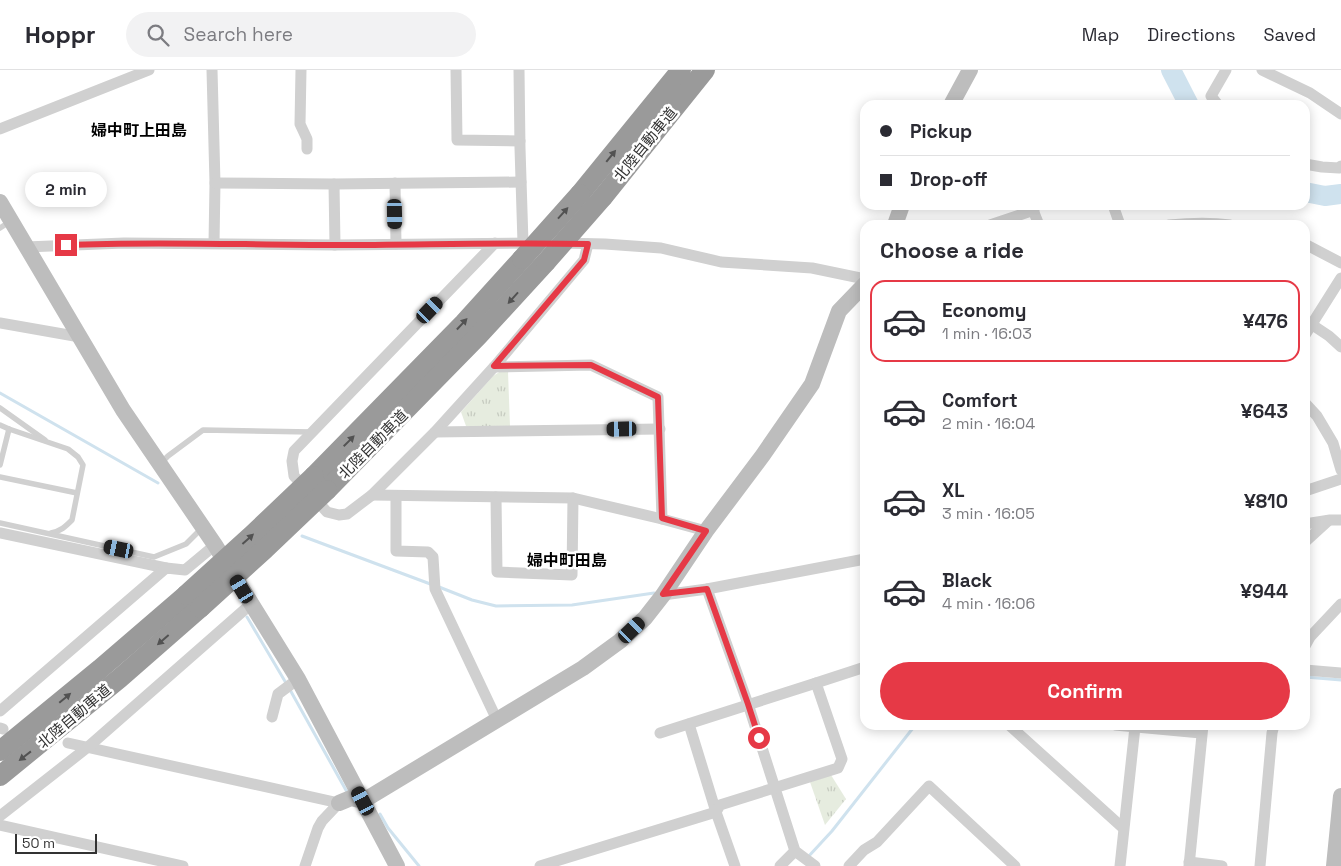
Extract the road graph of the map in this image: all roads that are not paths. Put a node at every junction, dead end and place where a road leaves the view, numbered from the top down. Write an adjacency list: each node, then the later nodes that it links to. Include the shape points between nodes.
1 (149, 70): 14 (street)
2 (212, 70): 21 (street)
3 (301, 70): 16 (street, via 300,124 308,139)
4 (456, 70): 15 (street, via 457,140)
5 (520, 70): 15 (street)
6 (970, 70): 11 (street)
7 (1226, 70): 12 (street, via 1211,96)
8 (1262, 70): 13 (street, via 1310,93)
9 (680, 71): 34 (highway, 北陸自動車道, one-way to 9, bridge, via 580,194)
10 (703, 73): 58 (highway, 北陸自動車道, one-way to 58, bridge, via 546,262 464,350)
11 (954, 100)
12 (1214, 100)
13 (1341, 114)
14 (0, 129)
15 (520, 141): 19 (street)
16 (308, 149)
17 (1310, 165): 18 (street)
18 (1341, 166)
19 (521, 182): 20 (street); 34 (street)
20 (395, 183): 22 (street); 29 (street)
21 (215, 184): 22 (street); 27 (street)
22 (334, 184): 31 (street)
23 (0, 202): 26 (street)
24 (1028, 210): 25 (street)
25 (1003, 220)
26 (6, 225): 33 (street)
27 (214, 243): 31 (street); 33 (street)
28 (496, 243): 29 (street); 34 (street); 50 (street)
29 (396, 244): 31 (street)
30 (588, 244): 34 (street); 36 (street, via 661,248 721,262 812,268); 44 (street, via 584,260)
31 (334, 245)
32 (1310, 246): 35 (street)
33 (26, 247): 42 (street)
34 (523, 251): 58 (highway, 北陸自動車道, one-way to 34)
35 (1341, 262)
36 (860, 278)
37 (1341, 278): 39 (street)
38 (860, 289): 70 (street, via 839,311 812,384)
39 (1310, 321)
40 (0, 323): 42 (street)
41 (1310, 323): 43 (street)
42 (80, 336): 53 (street)
43 (1341, 347)
44 (494, 366): 48 (street, via 591,365 658,397); 51 (street)
45 (0, 408): 52 (lane)
46 (1310, 408): 55 (street, via 1333,443)
47 (0, 425): 49 (lane)
48 (660, 428): 51 (street); 65 (street)
49 (9, 430): 52 (lane); 54 (lane)
50 (314, 432): 53 (lane, via 203,430); 61 (street, via 294,450 294,476 327,512 347,514)
51 (435, 432): 61 (street)
52 (51, 444): 60 (lane, via 68,450 83,465)
53 (159, 464): 69 (street)
54 (0, 465)
55 (1341, 470)
56 (0, 477): 60 (lane)
57 (1341, 479): 59 (street)
58 (321, 483): 99 (highway, 北陸自動車道, one-way to 58, bridge, via 100,669 251,536); 100 (highway, 北陸自動車道, one-way to 100, bridge, via 272,543 120,678)
59 (1310, 489)
60 (77, 493): 72 (lane, via 72,520 59,532)
61 (372, 494): 62 (street)
62 (396, 496): 63 (street); 90 (street, via 396,551 428,552 433,557 435,589)
63 (496, 496): 64 (street); 64 (street, via 497,572 572,575)
64 (573, 498): 65 (street)
65 (662, 518): 70 (street)
66 (1335, 520): 68 (street); 73 (street)
67 (0, 523): 72 (lane)
68 (1310, 523)
69 (202, 528): 72 (lane, via 186,544 154,557); 74 (street)
70 (706, 531): 78 (street)
71 (0, 533): 76 (street)
72 (49, 534)
73 (1310, 538)
74 (215, 545): 76 (street, via 185,570); 79 (street)
75 (860, 560): 77 (street)
76 (166, 568): 88 (street)
77 (707, 589): 78 (street); 87 (street)
78 (663, 594): 90 (street, via 645,618 620,641 583,668)
79 (251, 604): 85 (street); 98 (street)
80 (1341, 604): 81 (street)
81 (1310, 638)
82 (860, 669): 86 (street)
83 (1310, 670): 84 (street)
84 (1341, 673)
85 (298, 679): 89 (street, via 278,694); 103 (street)
86 (816, 682): 87 (street); 101 (street, via 842,759 838,768)
87 (748, 704): 91 (street); 101 (street)
88 (0, 711)
89 (272, 717)
90 (497, 720): 103 (street)
91 (689, 724): 96 (street); 105 (street)
92 (1015, 730): 108 (street)
93 (1135, 730): 108 (street)
94 (1202, 730): 110 (street)
95 (1273, 730): 122 (street)
96 (660, 733)
97 (68, 743): 98 (street)
98 (88, 747): 104 (street); 106 (street)
99 (0, 751)
100 (0, 776)
101 (775, 788): 105 (street, via 720,806); 109 (street)
102 (1341, 796): 123 (street)
103 (363, 801): 104 (street, via 351,798); 113 (street)
104 (339, 803): 112 (street, via 318,828)
105 (716, 812): 114 (street); 115 (street)
106 (0, 816)
107 (0, 825): 111 (street)
108 (1123, 828): 120 (street)
109 (795, 851): 116 (street); 117 (street)
110 (1189, 864): 121 (street)
111 (183, 866)
112 (305, 866)
113 (397, 866)
114 (540, 866)
115 (735, 866)
116 (780, 866)
117 (815, 866)
118 (849, 866): 119 (street, via 877,842 929,786)
119 (1015, 866)
120 (1120, 866)
121 (1222, 866)
122 (1260, 866)
123 (1334, 866)

